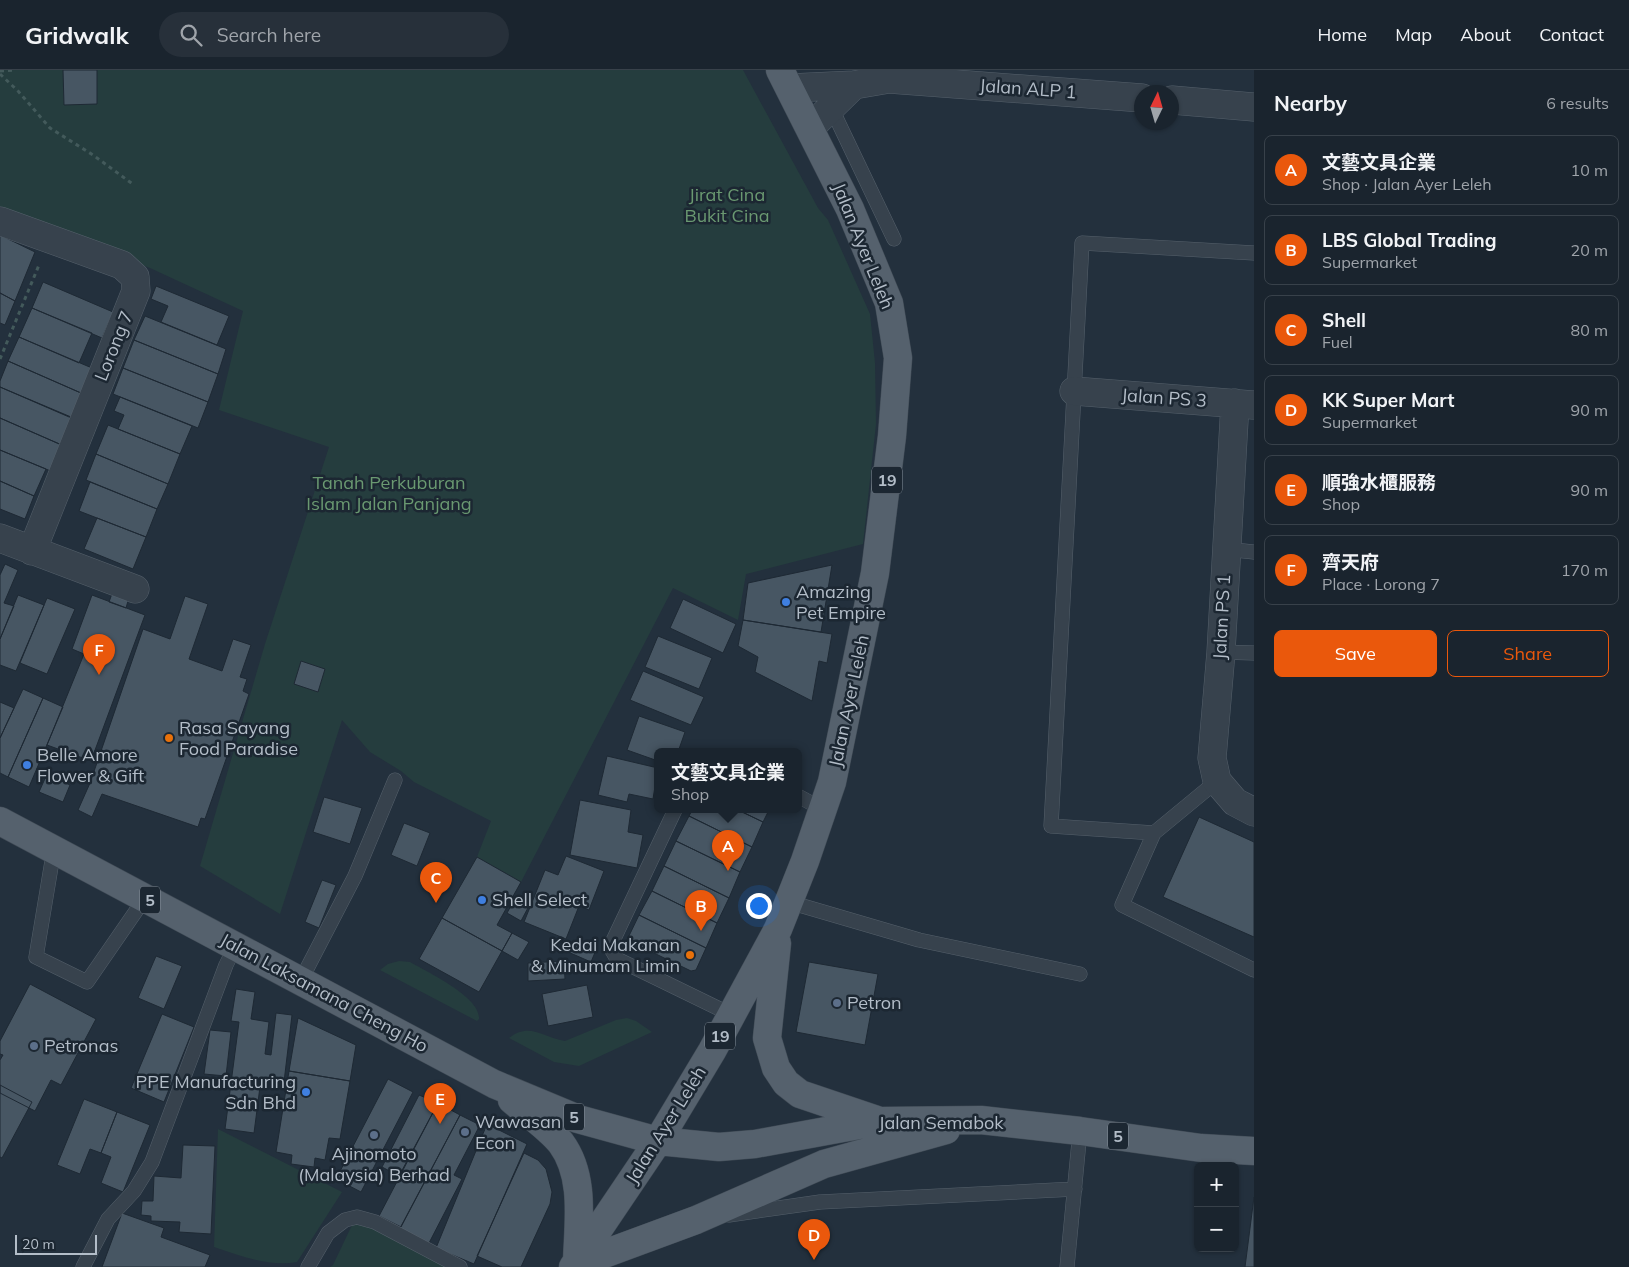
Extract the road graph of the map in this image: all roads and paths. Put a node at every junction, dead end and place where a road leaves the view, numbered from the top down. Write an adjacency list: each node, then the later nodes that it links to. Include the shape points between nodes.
1 (16, 70): 2 (path)
2 (0, 72): 9 (path, via 50,128)
3 (785, 79): 4 (street, Jalan ALP 1); 8 (main road, Jalan Ayer Leleh / 19)
4 (827, 97): 5 (street, Jalan ALP 1, via 854,85 888,79); 8 (street); 12 (lane)
5 (1134, 97)
6 (1179, 101): 7 (street)
7 (1254, 107)
8 (810, 128): 27 (main road, Jalan Ayer Leleh / 19, via 850,209 889,303 898,358 875,573 832,782)
9 (134, 185)
10 (0, 221): 11 (street, Lorong 7)
11 (50, 239): 14 (path); 19 (street, Lorong 7, via 122,265 135,277 136,291)
12 (894, 239)
13 (1254, 253): 15 (lane, via 1082,243)
14 (0, 359)
15 (1074, 392): 16 (street, Jalan PS 3); 31 (lane, via 1051,826)
16 (1245, 404): 18 (street, Jalan PS 1)
17 (0, 538): 19 (street)
18 (1225, 550): 20 (lane); 22 (street, Jalan PS 1)
19 (32, 551): 21 (street)
20 (1254, 552)
21 (135, 589)
22 (1221, 652): 23 (lane); 25 (street, Jalan PS 1, via 1212,758)
23 (1254, 653)
24 (395, 780): 39 (lane, via 355,876)
25 (1217, 780): 28 (street, Jalan PS 1, via 1235,802); 31 (lane)
26 (802, 798): 27 (lane)
27 (822, 809): 34 (main road, Jalan Ayer Leleh / 19)
28 (1254, 812)
29 (674, 813): 40 (lane, via 610,947 618,959)
30 (0, 821): 32 (main road, Jalan Laksamana Cheng Ho / 5)
31 (1154, 833): 37 (lane, via 1122,905)
32 (54, 849): 33 (main road, Jalan Laksamana Cheng Ho / 5); 33 (lane, via 36,957 87,982)
33 (145, 898): 36 (main road, Jalan Laksamana Cheng Ho / 5)
34 (789, 902): 35 (main road, Jalan Ayer Leleh / 19); 38 (lane, via 919,940)
35 (778, 929): 40 (main road, Jalan Ayer Leleh / 19); 43 (main road, via 767,1038 776,1068 786,1083 800,1094)
36 (236, 945): 39 (main road, Jalan Laksamana Cheng Ho / 5); 50 (lane, via 152,1162 134,1191 108,1220)
37 (1254, 970)
38 (1080, 974)
39 (301, 980): 41 (main road, Jalan Laksamana Cheng Ho / 5)
40 (732, 1015): 45 (main road, Jalan Ayer Leleh / 19)
41 (494, 1084): 45 (main road, Jalan Laksamana Cheng Ho / 5, via 578,1119); 49 (main road, via 560,1142 574,1165 579,1202)
42 (981, 1120): 43 (main road, Jalan Semabok / 5); 44 (main road, Jalan Semabok / 5); 48 (main road, via 824,1164)
43 (881, 1121): 45 (main road, Jalan Semabok / 5, via 755,1144 719,1146)
44 (1080, 1130): 46 (main road, Jalan Semabok / 5, via 1200,1148); 47 (lane)
45 (658, 1141): 49 (main road, Jalan Ayer Leleh)
46 (1254, 1151)
47 (1075, 1189): 48 (lane, via 820,1202); 53 (lane)
48 (696, 1220): 49 (main road)
49 (575, 1266)
50 (82, 1267)
51 (308, 1267): 52 (lane, via 328,1233 345,1220 357,1217 375,1222)
52 (460, 1267)
53 (1067, 1267)

